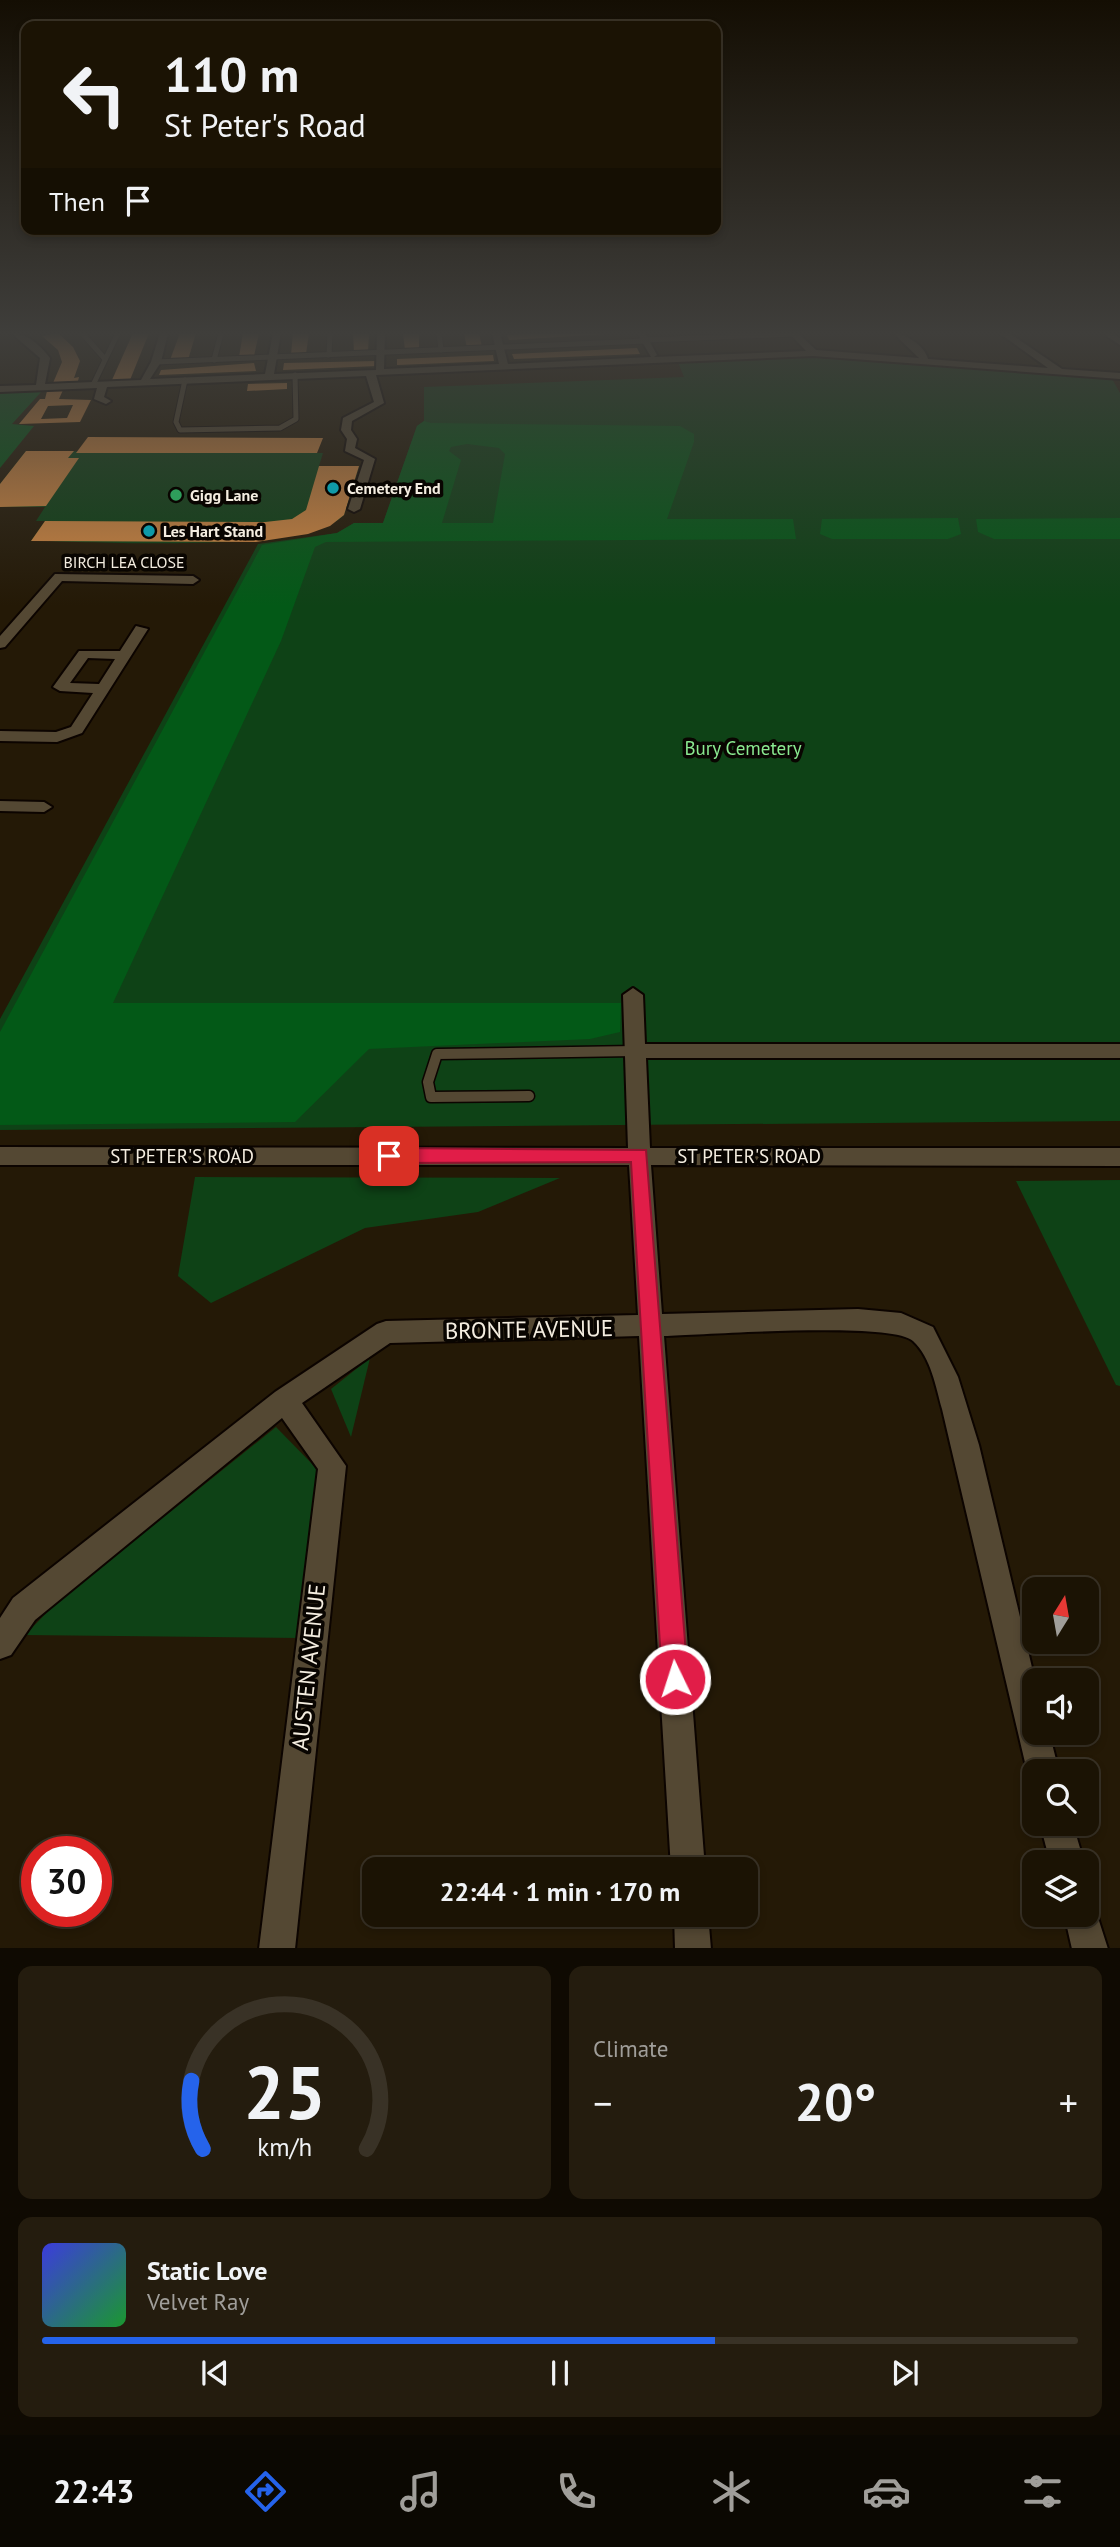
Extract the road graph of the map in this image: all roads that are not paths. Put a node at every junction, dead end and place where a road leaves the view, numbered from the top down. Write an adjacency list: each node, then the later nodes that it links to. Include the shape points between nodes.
1 (177, 424): 2 (lane, via 180,430 280,428)
2 (287, 424)
3 (347, 424): 4 (street, via 352,439 349,449 370,459)
4 (354, 509)
5 (193, 580): 7 (street, BIRCH LEA CLOSE, via 59,576)
6 (141, 629): 8 (street)
7 (0, 644)
8 (124, 655): 9 (street); 9 (street, via 84,654 60,687)
9 (102, 689): 10 (street, via 77,730 57,737)
10 (0, 736)
11 (0, 806): 12 (street)
12 (44, 807)
13 (633, 995): 14 (street)
14 (635, 1051): 15 (street); 16 (lane, via 438,1054 428,1082 432,1097); 17 (street)
15 (1120, 1051)
16 (529, 1097)
17 (639, 1155): 18 (street, ST PETER'S ROAD); 19 (street, ST PETER'S ROAD); 20 (street)
18 (0, 1156)
19 (1120, 1157)
20 (651, 1327): 21 (street, BRONTE AVENUE, via 386,1332); 23 (street, BRONTE AVENUE, via 858,1320 891,1322 922,1333 939,1360 959,1423); 24 (street)
21 (284, 1400): 22 (street, BRONTE AVENUE, via 24,1609); 27 (street, AUSTEN AVENUE, via 332,1466)
22 (0, 1644)
23 (1040, 1759)
24 (687, 1857)
25 (692, 1927): 28 (street)
26 (1084, 1927): 29 (street)
27 (277, 1948)
28 (693, 1948)
29 (1090, 1948)

